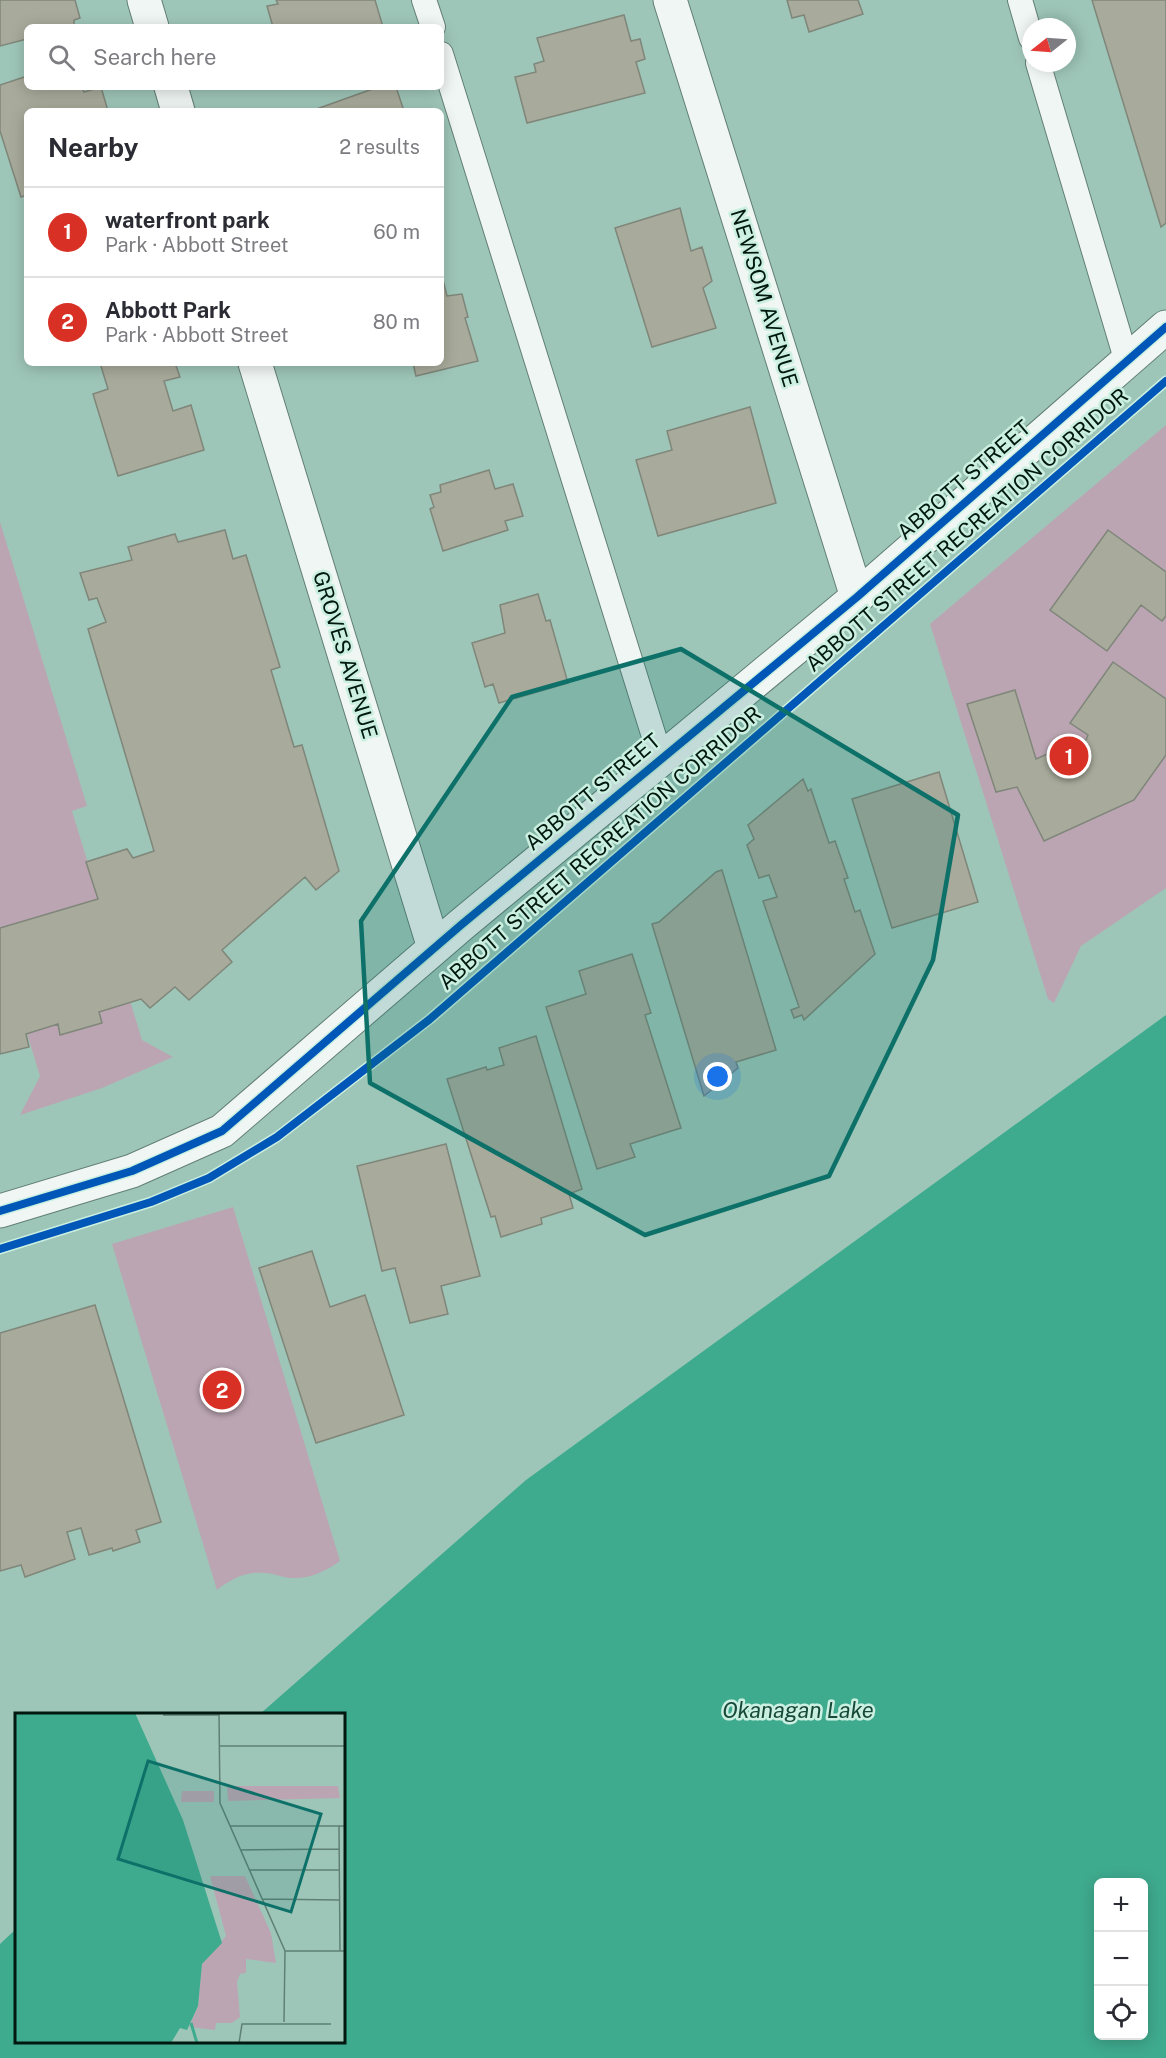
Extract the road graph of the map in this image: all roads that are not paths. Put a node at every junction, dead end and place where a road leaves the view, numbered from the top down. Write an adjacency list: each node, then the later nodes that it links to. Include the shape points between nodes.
1 (144, 0): 6 (street)
2 (424, 0): 7 (lane)
3 (670, 0): 15 (street, NEWSOM AVENUE)
4 (1020, 0): 5 (lane)
5 (1025, 18)
6 (151, 24)
7 (431, 24)
8 (444, 64): 16 (lane)
9 (1041, 72): 13 (lane)
10 (172, 90): 11 (street)
11 (177, 108)
12 (1166, 327): 13 (street, ABBOTT STREET)
13 (1127, 362): 15 (street, ABBOTT STREET)
14 (256, 366): 17 (street, GROVES AVENUE)
15 (857, 597): 16 (street, ABBOTT STREET)
16 (661, 759): 17 (street, ABBOTT STREET)
17 (434, 948): 18 (street, ABBOTT STREET, via 222,1131 132,1171)
18 (0, 1211)

